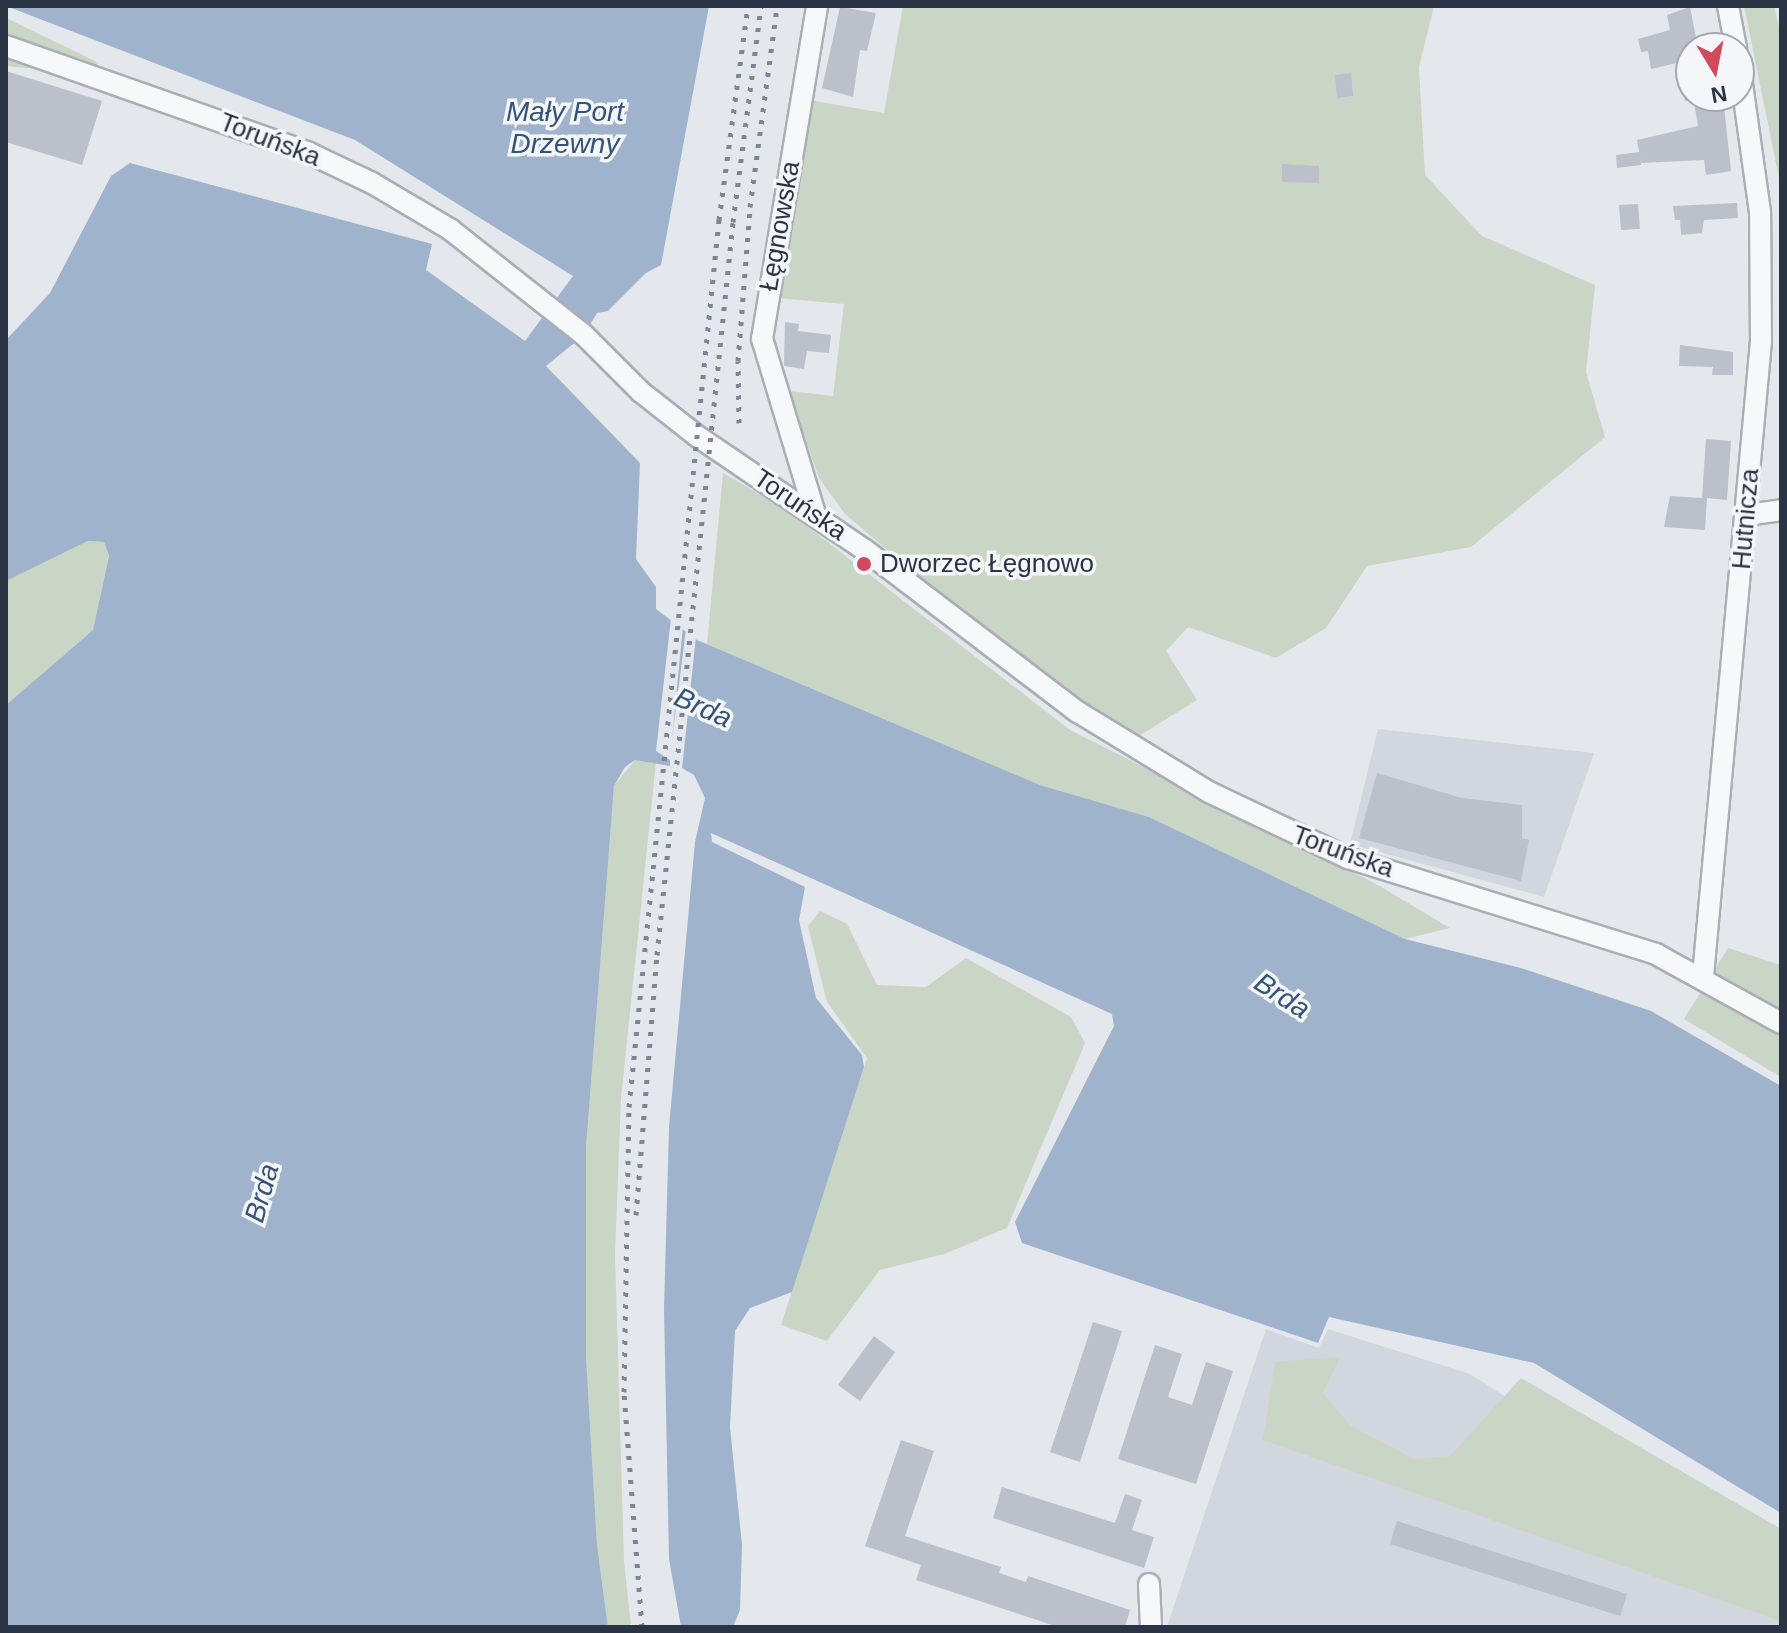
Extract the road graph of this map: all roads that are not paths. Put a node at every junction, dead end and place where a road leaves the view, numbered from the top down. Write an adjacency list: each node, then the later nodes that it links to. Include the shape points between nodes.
1 (817, 6): 6 (street, Łęgnowska, via 762,339)
2 (1728, 6): 3 (street)
3 (1733, 32)
4 (6, 46): 7 (street, Toruńska, via 249,130 372,183 451,230 584,335 641,392)
5 (1747, 112): 10 (street, Hutnicza, via 1763,278)
6 (794, 443): 7 (street, via 786,467); 9 (street, Łęgnowska)
7 (761, 478): 9 (street, Toruńska)
8 (1781, 510): 10 (street)
9 (815, 514): 11 (street, Toruńska, via 1078,712 1245,811 1348,858 1611,937)
10 (1747, 515): 11 (street, Hutnicza)
11 (1703, 976): 12 (street, Toruńska)
12 (1781, 1023)
13 (1149, 1584): 14 (street)
14 (1151, 1627)

